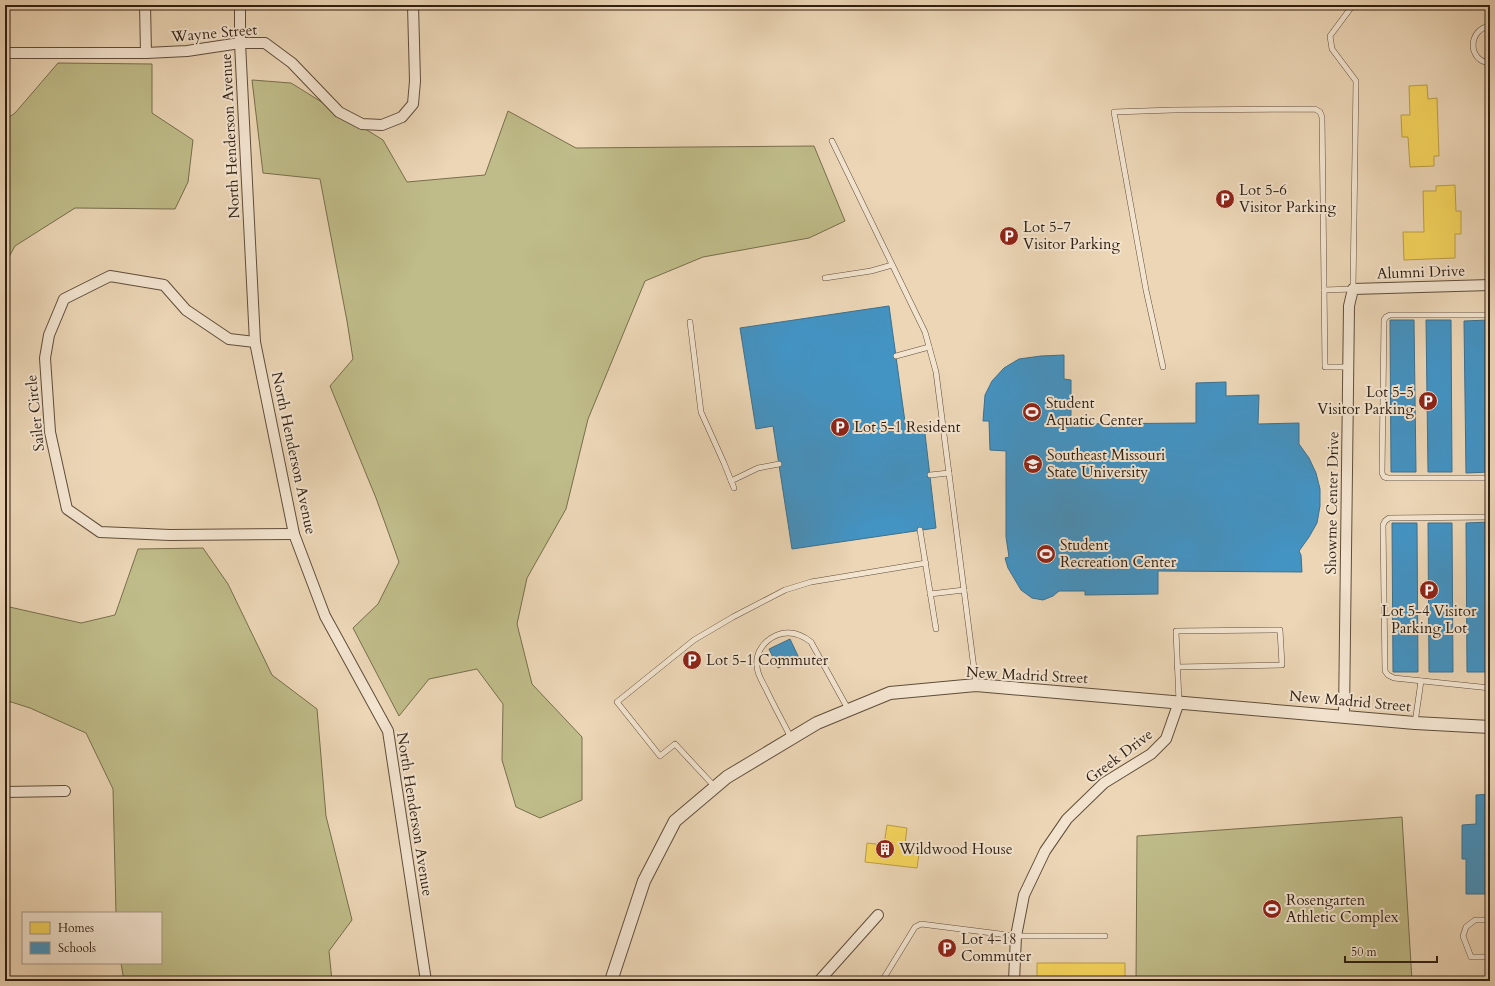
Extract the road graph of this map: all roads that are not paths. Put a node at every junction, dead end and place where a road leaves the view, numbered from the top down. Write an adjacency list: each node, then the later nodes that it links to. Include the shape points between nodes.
1 (145, 5): 8 (street)
2 (240, 5): 6 (street, North Henderson Avenue)
3 (413, 5): 6 (street, Wayne Street, via 413,104 402,117 382,125 362,124 339,112 292,63 265,43)
4 (1353, 5): 14 (lane, via 1330,36 1332,49 1356,81)
5 (1490, 26): 9 (lane, via 1480,30 1472,45 1476,56)
6 (240, 43): 8 (street, Wayne Street); 18 (street, North Henderson Avenue)
7 (5, 53): 8 (street, Wayne Street)
8 (146, 54)
9 (1490, 63)
10 (832, 141): 11 (lane)
11 (892, 265): 12 (lane, via 871,272); 19 (lane, via 925,332)
12 (825, 278)
13 (1490, 285): 14 (street, Alumni Drive)
14 (1353, 289): 15 (lane); 22 (street, Showme Center Drive, via 1349,306)
15 (1324, 290): 21 (lane, via 1320,112 1315,109 1300,109 1114,112 1146,290); 22 (lane, via 1325,367)
16 (1490, 315): 26 (lane, via 1386,317 1382,473 1388,478)
17 (690, 322): 27 (lane, via 701,412)
18 (255, 342): 31 (street, North Henderson Avenue); 31 (street, Sailer Circle, via 229,339 186,310 164,285 110,276 64,299 49,334 45,358 50,432 67,509 100,532)
19 (929, 347): 20 (lane); 24 (lane, via 936,372)
20 (896, 356)
21 (1164, 367)
22 (1348, 367): 42 (street, Showme Center Drive)
23 (779, 464): 27 (lane, via 758,468)
24 (949, 473): 25 (lane); 33 (lane)
25 (930, 475)
26 (1490, 478)
27 (731, 481): 28 (lane)
28 (734, 488)
29 (1490, 517): 37 (lane, via 1389,518 1383,525 1385,671 1394,678)
30 (920, 530): 32 (lane)
31 (294, 534): 54 (street, North Henderson Avenue, via 325,616 388,731)
32 (926, 563): 34 (lane); 46 (lane, via 811,582 784,590 694,640 617,702 660,756 675,744)
33 (964, 590): 34 (lane); 38 (lane)
34 (930, 594): 35 (lane)
35 (936, 629)
36 (1177, 667): 36 (lane, via 1176,631 1280,630 1282,665); 40 (lane)
37 (1420, 681): 39 (lane); 43 (lane)
38 (976, 685): 40 (street, New Madrid Street); 41 (street, New Madrid Street, via 890,693)
39 (1490, 688)
40 (1179, 702): 42 (street, New Madrid Street); 51 (street, Greek Drive, via 1166,739 1150,754 1104,783 1067,819 1045,851 1024,895)
41 (849, 710): 45 (street, New Madrid Street, via 817,723); 45 (lane, via 811,642 802,635 792,633 779,634 767,640 758,655 756,667)
42 (1344, 716): 43 (street, New Madrid Street)
43 (1415, 723): 44 (street, New Madrid Street)
44 (1490, 728)
45 (792, 739): 46 (street, New Madrid Street, via 727,777)
46 (715, 787): 55 (street, New Madrid Street, via 675,821 644,881)
47 (65, 791): 48 (street)
48 (5, 792)
49 (878, 915): 56 (street)
50 (1490, 920): 53 (lane, via 1475,920 1466,927 1463,936 1471,957)
51 (1016, 936): 52 (lane); 57 (lane, via 921,924 915,926); 58 (street, Greek Drive)
52 (1105, 936)
53 (1490, 957)
54 (426, 981)
55 (611, 981)
56 (819, 981)
57 (882, 981)
58 (1014, 981)

